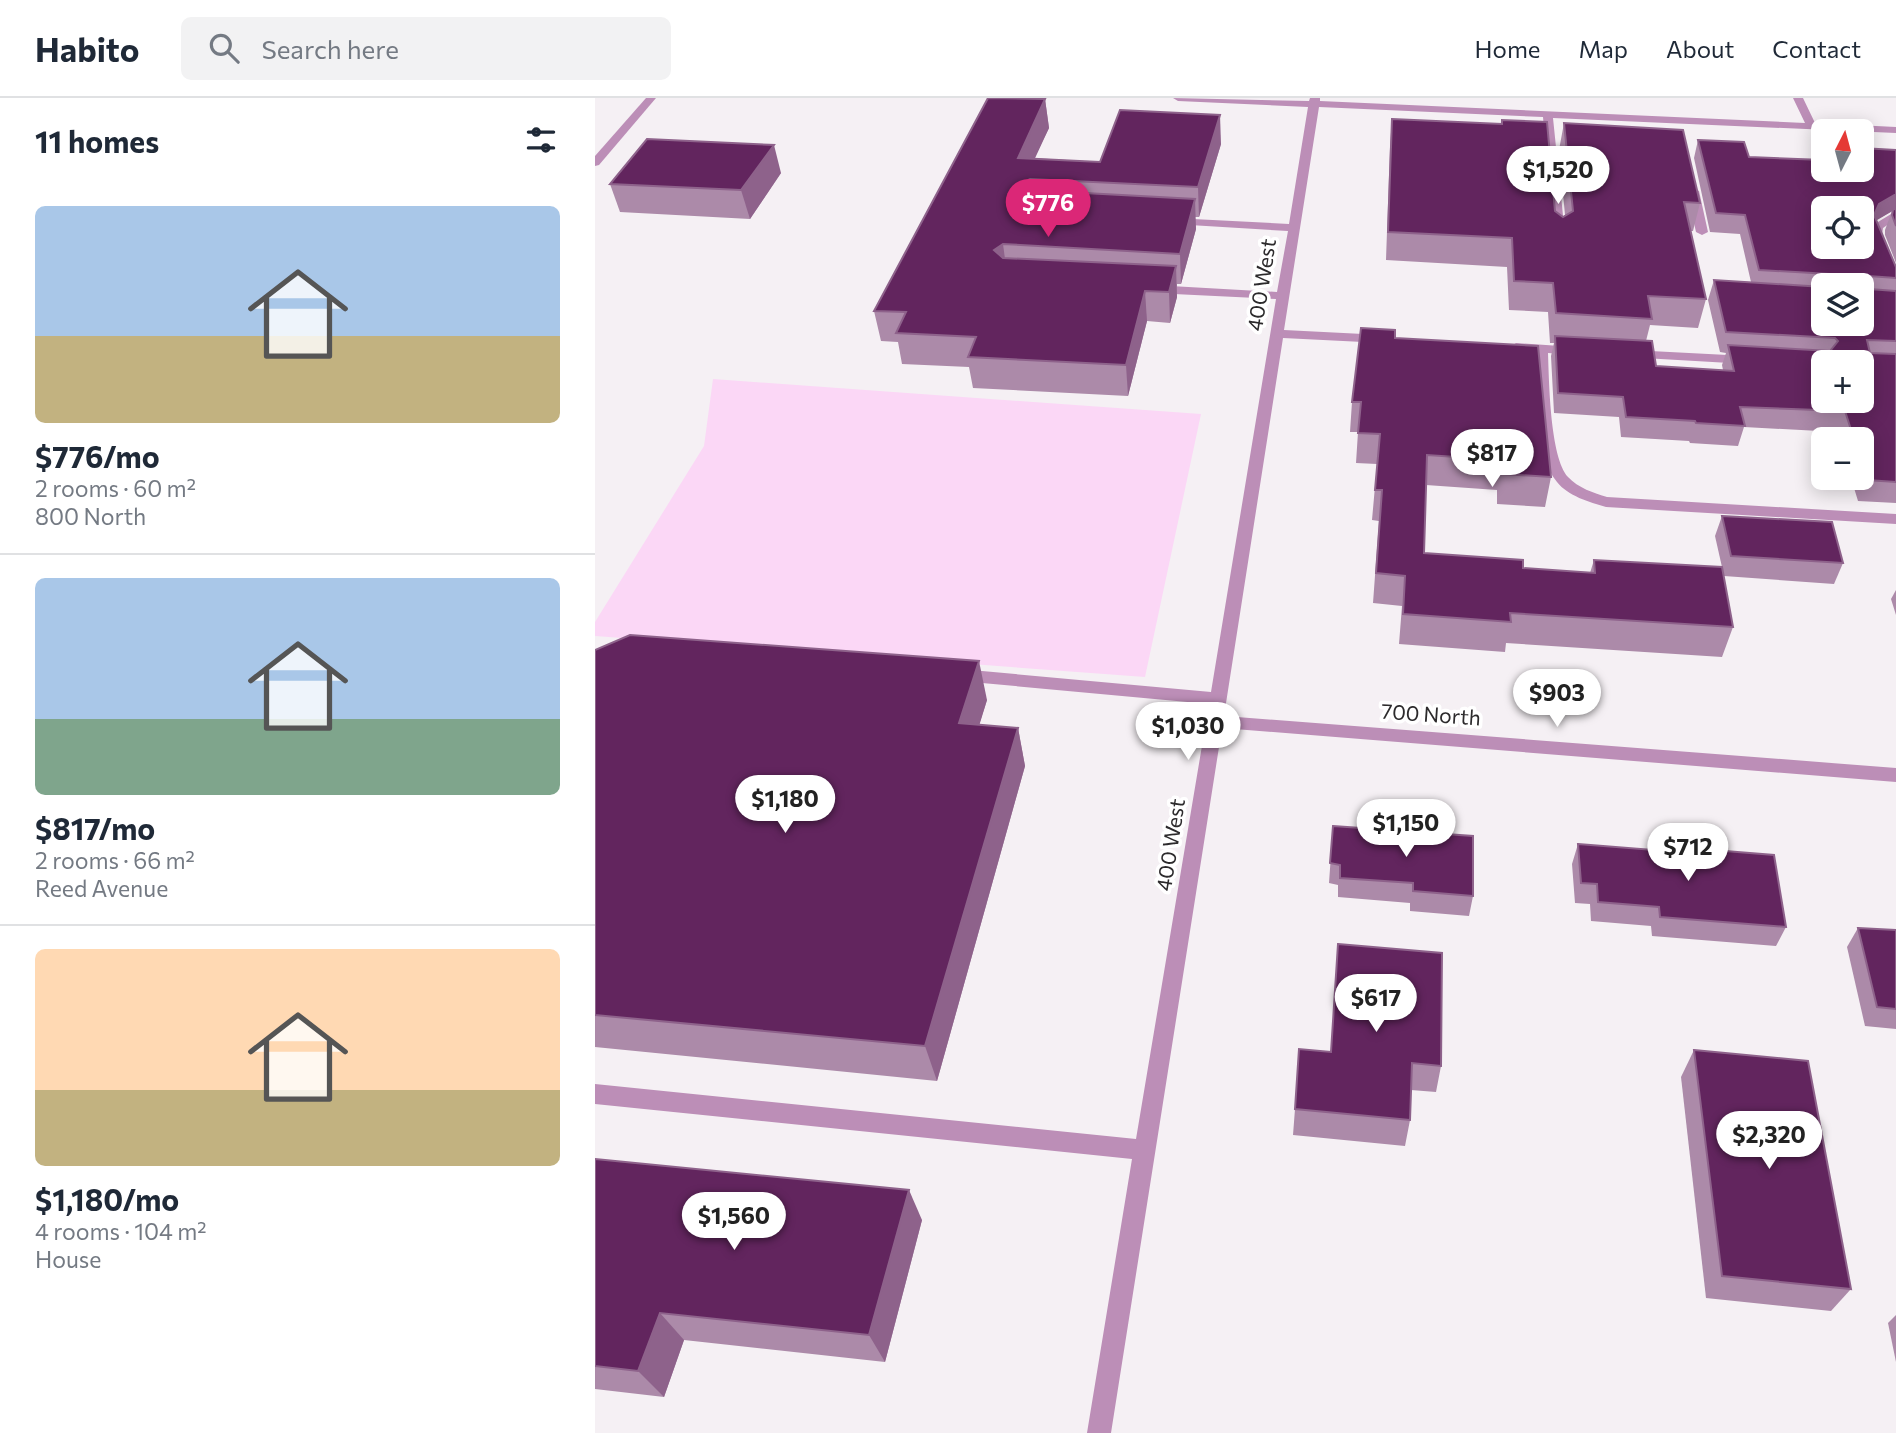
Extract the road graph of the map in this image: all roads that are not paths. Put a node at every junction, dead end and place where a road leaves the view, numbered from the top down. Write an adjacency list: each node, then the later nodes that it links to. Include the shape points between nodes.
1 (650, 98): 10 (street)
2 (1178, 98): 4 (street)
3 (1798, 98): 6 (street)
4 (1315, 101): 5 (street); 14 (street, 400 West)
5 (1551, 112): 7 (street, via 1576,111 1678,125); 16 (street)
6 (1811, 125)
7 (1811, 127)
8 (1874, 129): 9 (street)
9 (1896, 130)
10 (595, 163)
11 (1689, 173): 15 (street)
12 (1896, 214): 17 (street, via 1877,227 1876,235)
13 (1154, 220): 14 (street)
14 (1295, 228): 19 (street, 400 West)
15 (1702, 232)
16 (1559, 239)
17 (1896, 285)
18 (1139, 288): 19 (street)
19 (1284, 296): 20 (street, 400 West)
20 (1278, 334): 21 (street); 29 (street, 400 West)
21 (1391, 340)
22 (1500, 346): 23 (street)
23 (1541, 349): 24 (street); 27 (street, via 1551,460 1561,479 1585,495 1606,502)
24 (1595, 352)
25 (1622, 353): 26 (street)
26 (1756, 360)
27 (1896, 519)
28 (945, 674): 29 (street)
29 (1218, 699): 30 (street, 400 West)
30 (1214, 722): 31 (street, 700 North); 33 (street, 400 West)
31 (1896, 775)
32 (595, 1094): 33 (street)
33 (1145, 1150): 34 (street, 400 West)
34 (1098, 1433)

